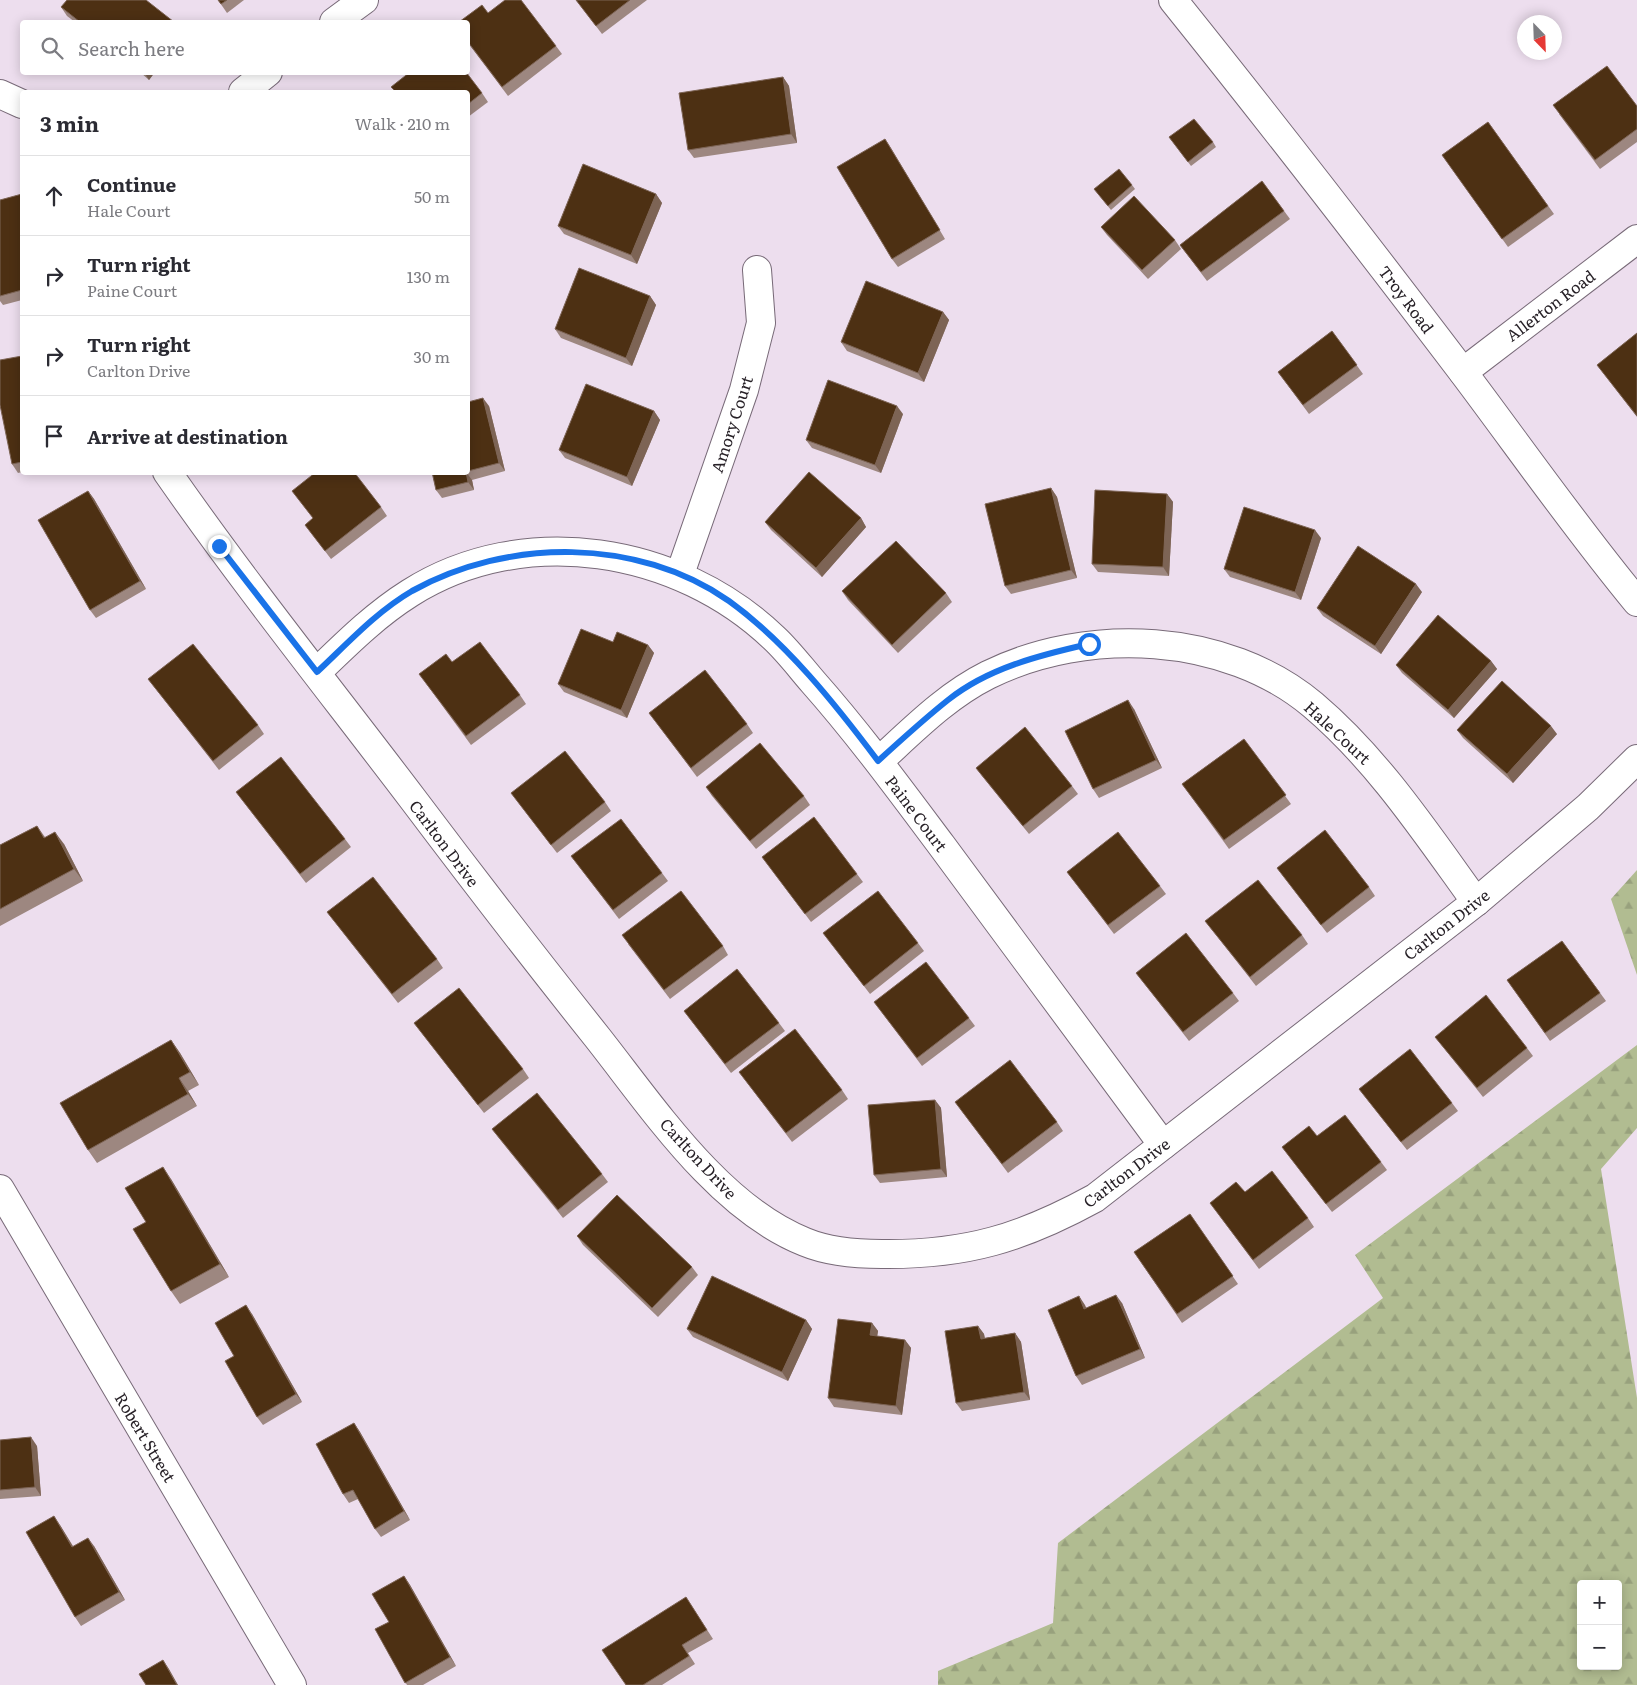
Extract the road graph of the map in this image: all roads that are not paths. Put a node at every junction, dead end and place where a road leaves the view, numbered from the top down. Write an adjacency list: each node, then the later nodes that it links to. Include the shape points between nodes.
1 (364, 0): 3 (street)
2 (1172, 0): 10 (street, Troy Road, via 1275,126)
3 (337, 20)
4 (264, 75): 5 (street)
5 (246, 90)
6 (0, 94): 7 (street)
7 (20, 103)
8 (1637, 238): 10 (street, Allerton Road)
9 (757, 270): 12 (street, Amory Court, via 761,323 754,352 744,390)
10 (1463, 372): 13 (street, Troy Road, via 1600,558)
11 (170, 475): 14 (street, Carlton Drive, via 219,546)
12 (680, 574): 14 (street, Paine Court, via 635,560 589,552 543,552 497,558 453,572 411,592 373,618); 16 (street, Paine Court, via 728,600 774,638)
13 (1637, 602)
14 (317, 672): 18 (street, Carlton Drive, via 502,918 669,1127 728,1194 765,1222 806,1243 851,1254 920,1254 966,1249 1008,1239 1054,1221 1095,1198)
15 (1637, 759): 17 (street, Carlton Drive, via 1588,807)
16 (878, 761): 17 (street, Hale Court, via 949,699 988,675 1036,656 1099,644 1139,642 1191,648 1235,661 1278,681 1312,704 1380,772); 18 (street, Paine Court)
17 (1476, 902): 18 (street, Carlton Drive)
18 (1163, 1145)
19 (0, 1189): 20 (street, Robert Street)
20 (292, 1685)

